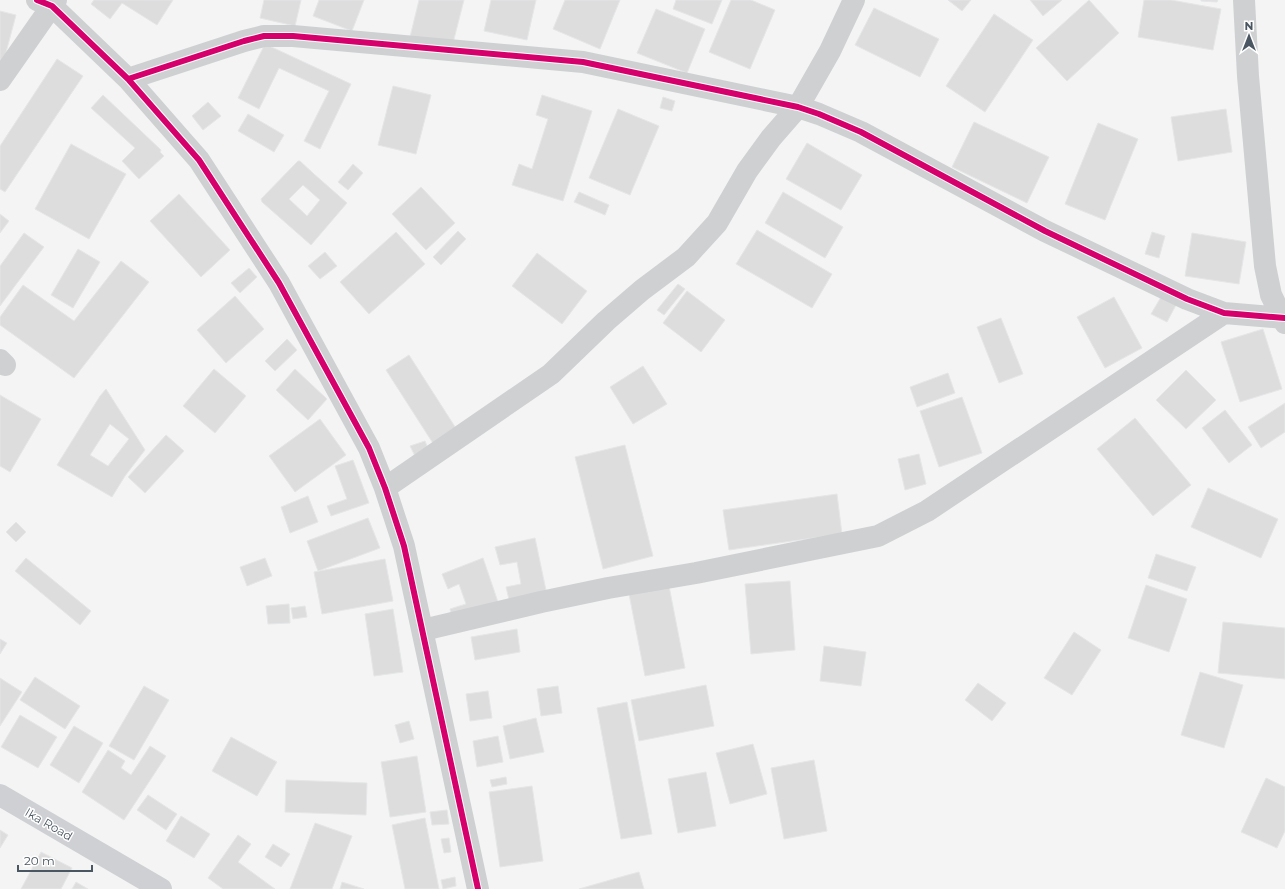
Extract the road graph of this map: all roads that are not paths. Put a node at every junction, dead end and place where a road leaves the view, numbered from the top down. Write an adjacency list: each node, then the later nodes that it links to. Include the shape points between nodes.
1 (854, 0): 6 (street, via 830,51)
2 (1244, 0): 8 (street, via 1264,266 1271,295)
3 (48, 2): 4 (street); 5 (street)
4 (128, 79): 6 (street, via 244,40 264,36 293,36 583,62); 9 (street, via 199,160 279,283 369,448)
5 (0, 80)
6 (798, 107): 7 (street, via 861,132 1058,238 1187,299); 9 (street, via 747,171 716,223 686,257 642,290 550,374)
7 (1224, 313): 8 (street); 10 (street, via 927,511 878,536 608,588)
8 (1284, 319)
9 (385, 488): 10 (street, via 404,546)
10 (423, 630): 13 (street)
11 (0, 795): 12 (street, Ika Road)
12 (161, 889)
13 (478, 889)

